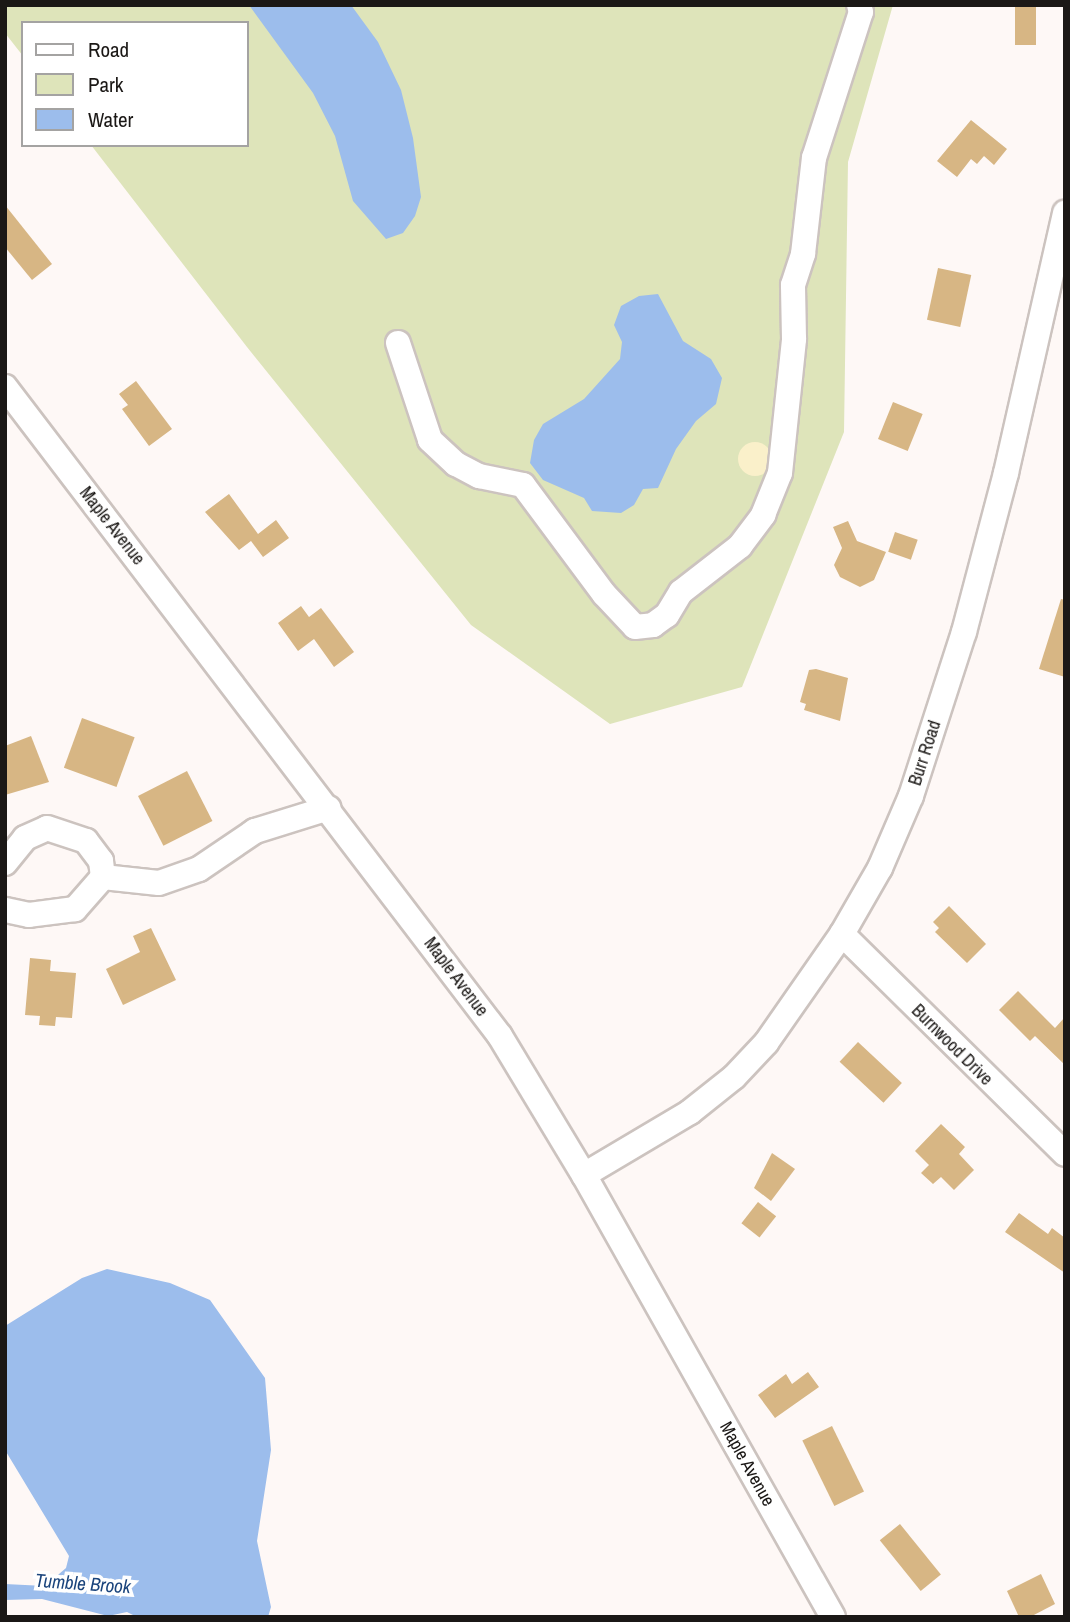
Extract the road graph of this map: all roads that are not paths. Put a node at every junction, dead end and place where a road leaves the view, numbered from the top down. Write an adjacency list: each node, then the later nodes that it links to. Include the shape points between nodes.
1 (859, 5): 4 (street, via 861,12 814,158 803,254 793,285 794,339 780,473 763,515 740,545 681,592 667,615 653,625 635,627 604,594 523,485 479,476 456,464 430,440)
2 (1065, 213): 3 (street, Burr Road)
3 (1054, 315): 10 (street, Burr Road, via 964,632 911,796 880,868)
4 (398, 343)
5 (5, 387): 6 (street, Maple Avenue)
6 (329, 808): 8 (street, via 255,831 198,869 159,883); 12 (street, Maple Avenue, via 500,1035)
7 (5, 863): 8 (street, via 26,838 47,828 86,841 101,861)
8 (103, 877): 9 (street, via 75,909 29,915)
9 (5, 910)
10 (842, 934): 11 (street, Burnwood Drive); 12 (street, Burr Road, via 766,1043 734,1077 690,1112)
11 (1065, 1154)
12 (584, 1175): 13 (street, Maple Avenue)
13 (833, 1617)

